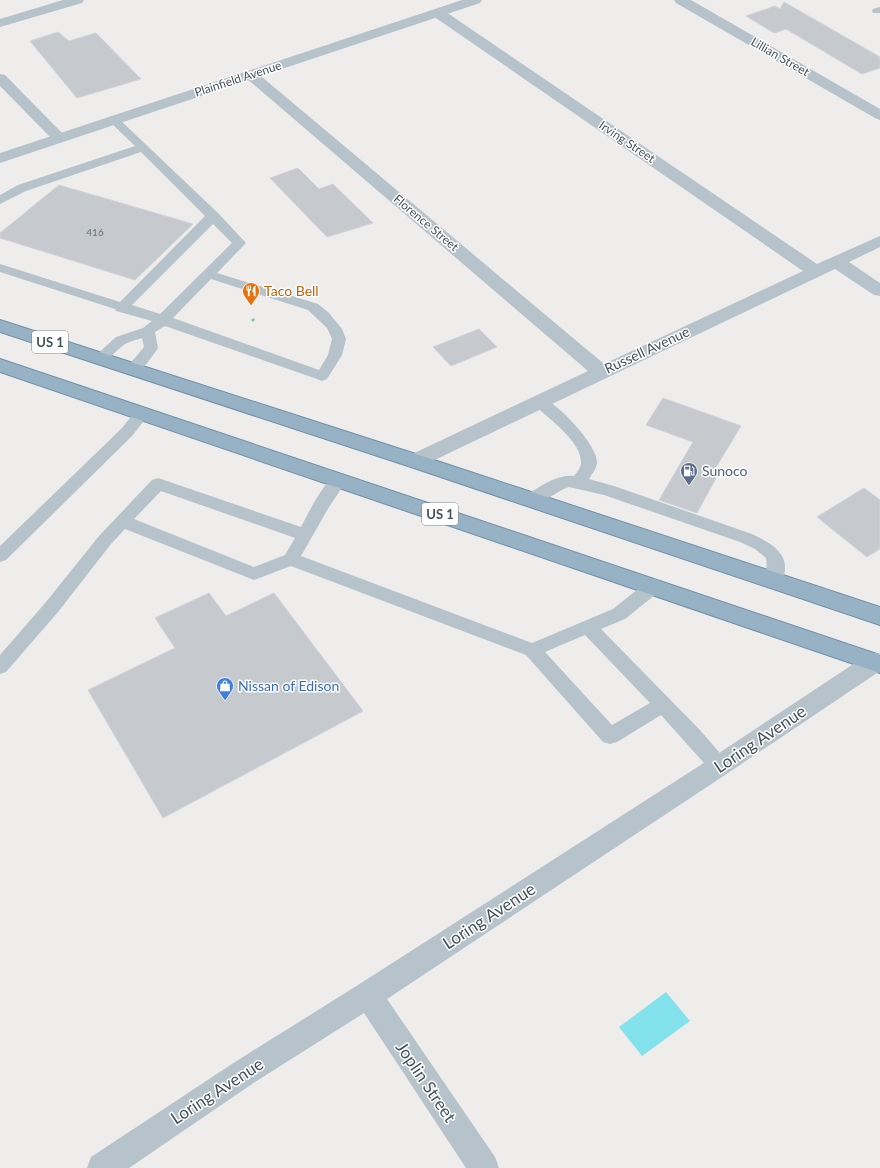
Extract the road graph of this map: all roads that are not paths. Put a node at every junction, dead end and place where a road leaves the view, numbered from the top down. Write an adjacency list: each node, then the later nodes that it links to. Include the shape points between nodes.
1 (77, 0): 5 (street)
2 (475, 0): 4 (street, Plainfield Avenue)
3 (681, 0): 8 (street, Lillian Street)
4 (438, 13): 6 (street, Plainfield Avenue); 18 (street, Irving Street)
5 (0, 23)
6 (250, 74): 9 (street, Plainfield Avenue); 28 (street, Florence Street)
7 (0, 78): 10 (street)
8 (880, 115)
9 (114, 120): 10 (street, Plainfield Avenue); 11 (lane)
10 (59, 138): 12 (street, Plainfield Avenue)
11 (144, 147): 13 (lane, via 22,188); 14 (lane)
12 (0, 158)
13 (0, 200)
14 (213, 216): 19 (lane, via 239,243); 21 (lane)
15 (880, 241): 16 (street, Russell Avenue)
16 (837, 262): 18 (street, Russell Avenue); 20 (street)
17 (0, 268): 21 (lane)
18 (817, 272): 28 (street, Russell Avenue)
19 (208, 274): 22 (lane); 22 (lane, via 313,307 321,314 336,330 339,339 335,356 322,376)
20 (880, 291)
21 (121, 308): 22 (lane)
22 (163, 320): 24 (lane)
23 (0, 326): 25 (highway, US 1)
24 (148, 331): 25 (lane, via 121,340); 27 (lane, via 151,348)
25 (100, 358): 27 (highway, US 1)
26 (2, 368): 30 (highway, US 1)
27 (133, 369): 31 (highway, US 1)
28 (601, 372): 29 (street, Russell Avenue)
29 (539, 401): 31 (street, Russell Avenue); 33 (lane, via 586,448 589,463)
30 (142, 413): 32 (highway, US 1); 37 (lane, via 127,432)
31 (415, 461): 34 (highway, US 1)
32 (339, 480): 36 (lane); 40 (highway, US 1)
33 (578, 482): 34 (lane, via 559,484); 39 (lane, via 699,521 764,547 774,555 777,565)
34 (532, 499): 39 (highway, US 1)
35 (122, 521): 36 (lane, via 158,484); 38 (lane, via 254,574); 45 (lane)
36 (305, 535): 38 (lane)
37 (0, 556)
38 (291, 559): 43 (lane)
39 (774, 580): 41 (highway, US 1)
40 (654, 586): 42 (lane, via 619,614); 44 (highway, US 1)
41 (880, 616)
42 (588, 627): 43 (lane); 46 (lane)
43 (532, 650): 46 (lane, via 610,736)
44 (877, 663): 47 (street, Loring Avenue)
45 (0, 667)
46 (663, 705): 47 (lane)
47 (719, 766): 48 (street, Loring Avenue)
48 (368, 995): 49 (street, Loring Avenue, via 245,1072); 50 (street, Joplin Street)
49 (102, 1168)
50 (484, 1168)

